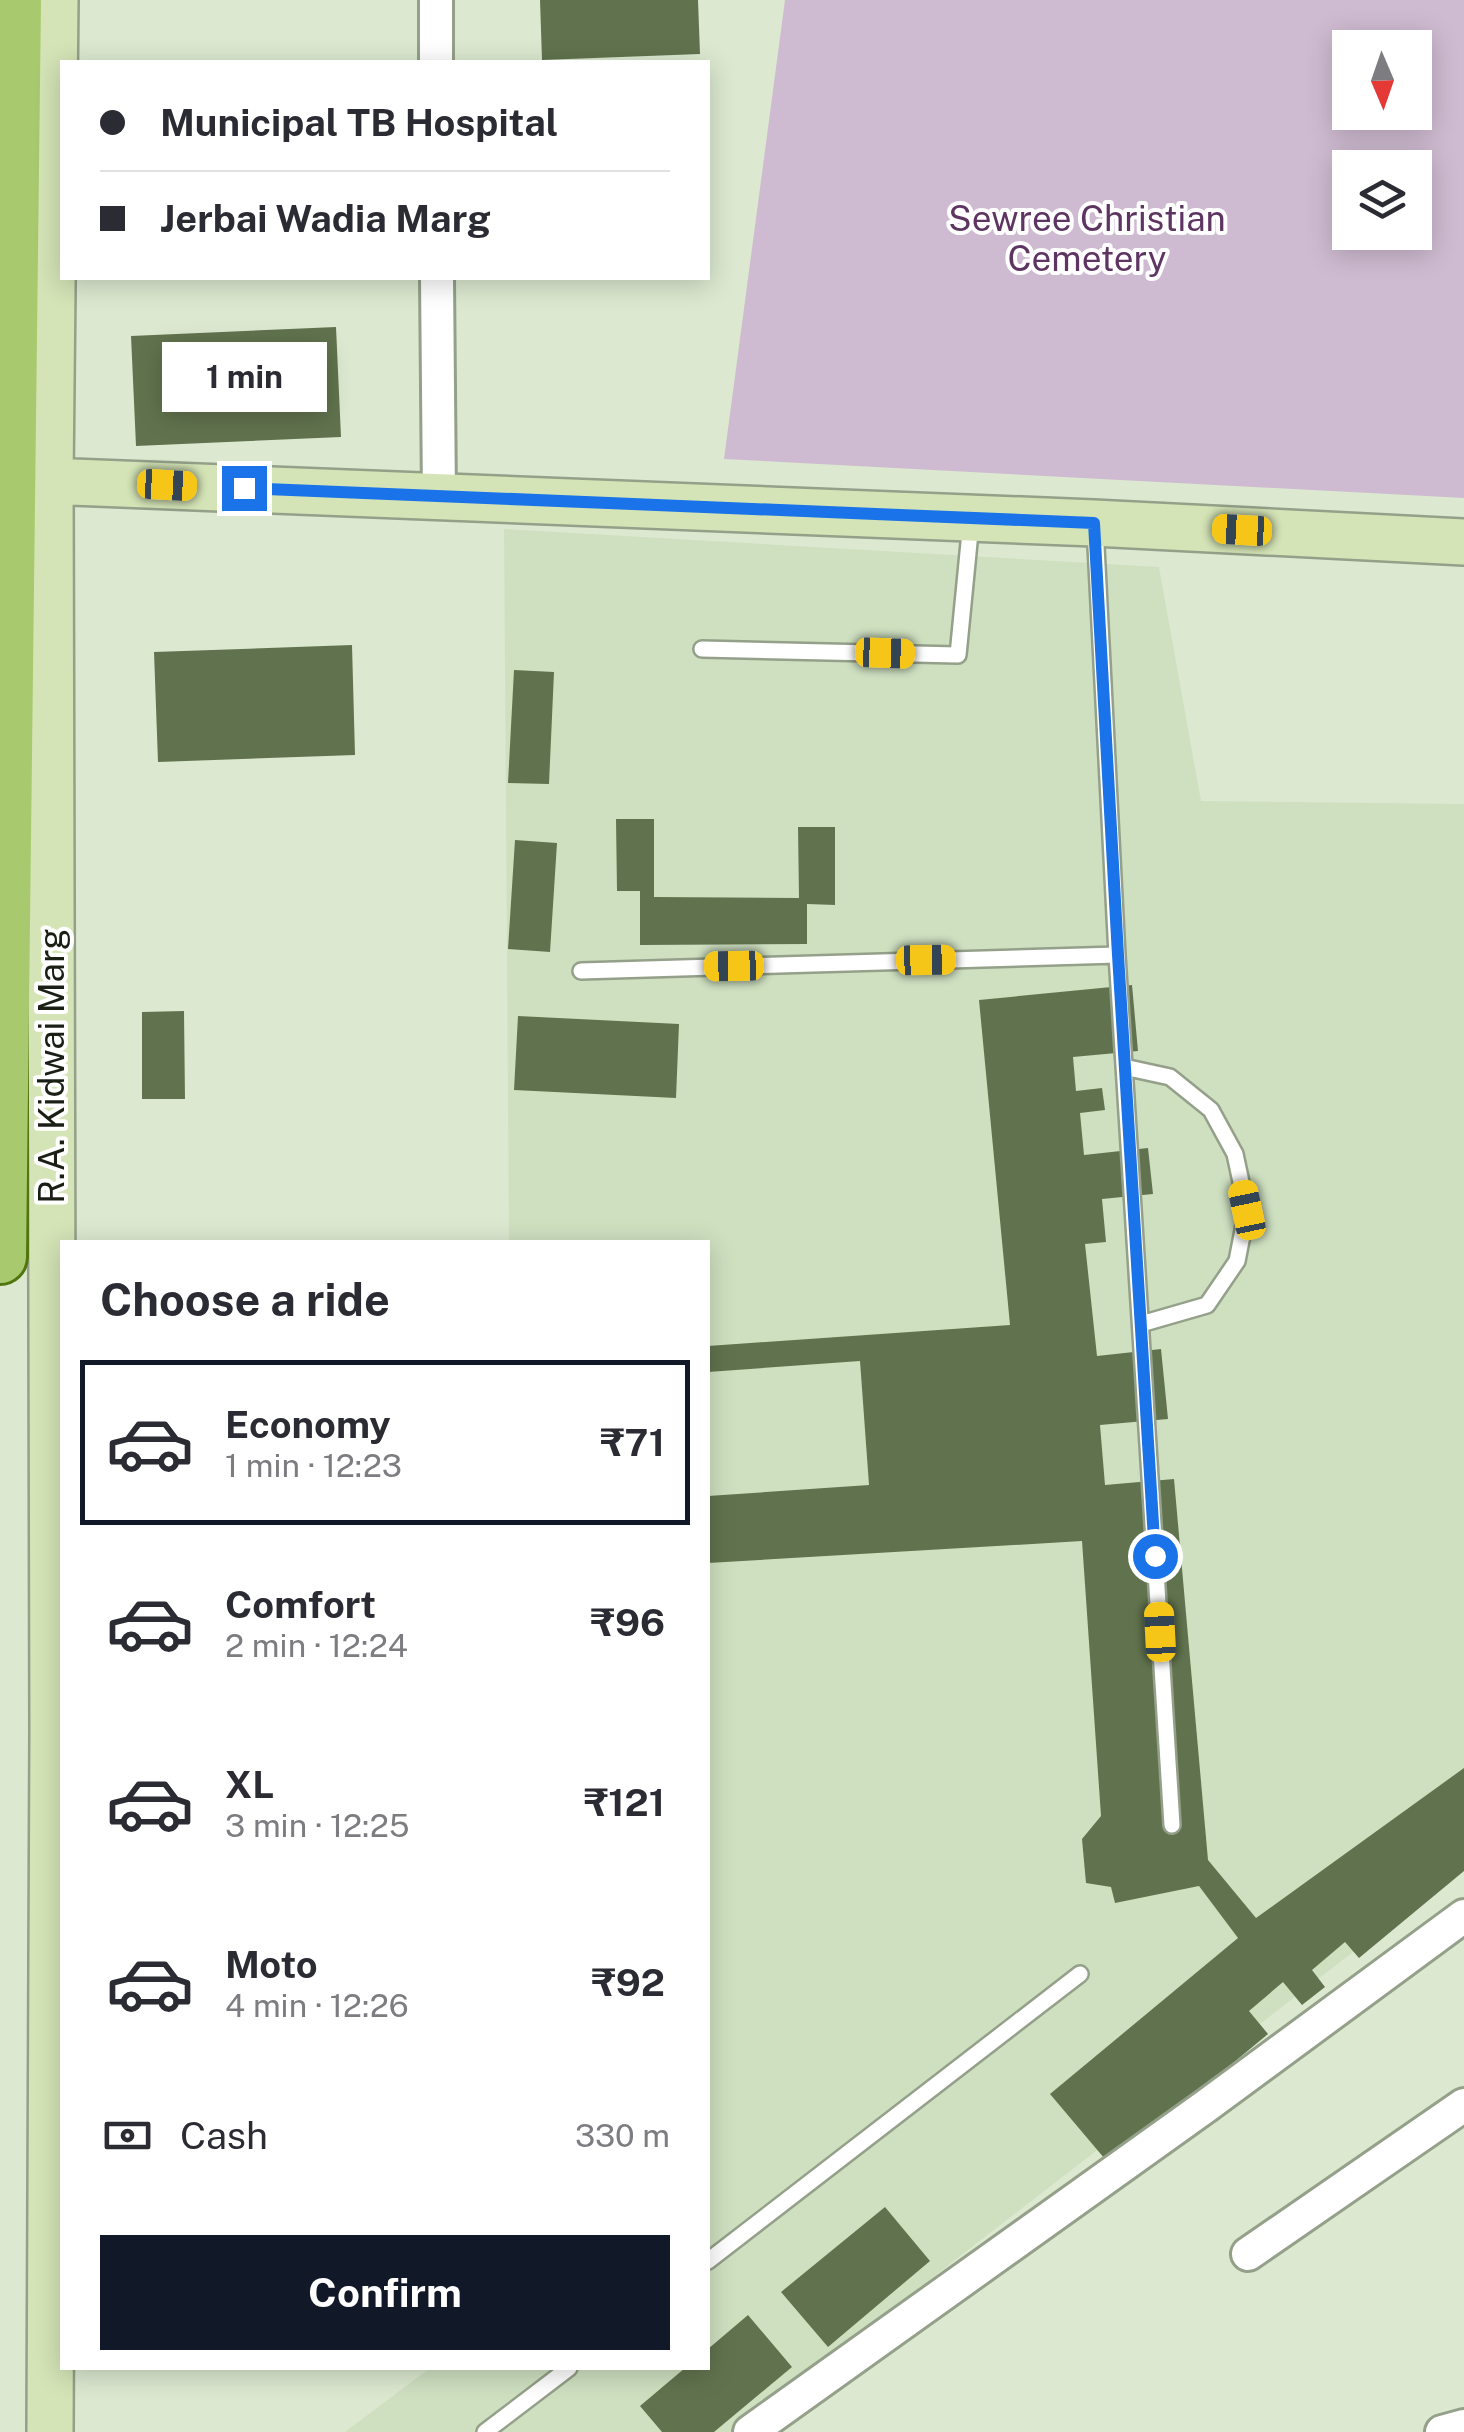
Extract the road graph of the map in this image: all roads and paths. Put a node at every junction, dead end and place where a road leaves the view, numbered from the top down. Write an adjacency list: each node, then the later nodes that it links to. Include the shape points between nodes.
1 (15, 0): 6 (main road)
2 (55, 0): 6 (street, R.A. Kidwai Marg)
3 (436, 0): 4 (street)
4 (436, 60)
5 (438, 280): 7 (street)
6 (19, 480): 7 (street); 15 (main road); 25 (street, R.A. Kidwai Marg, via 53,1731)
7 (439, 498): 8 (street)
8 (971, 518): 9 (street); 11 (lane, via 958,655)
9 (1094, 523): 10 (street); 12 (lane)
10 (1464, 542)
11 (702, 649)
12 (1118, 955): 13 (lane); 14 (lane)
13 (581, 970)
14 (1124, 1067): 16 (lane); 16 (lane, via 1170,1077 1211,1110 1235,1154 1247,1210 1237,1261 1207,1305)
15 (0, 1257)
16 (1141, 1324): 17 (lane)
17 (1172, 1825)
18 (1464, 1916): 27 (street)
19 (1080, 1974): 22 (lane)
20 (1464, 2104): 21 (street)
21 (1248, 2254)
22 (710, 2259)
23 (566, 2370): 26 (lane)
24 (1464, 2426): 28 (street)
25 (50, 2432)
26 (485, 2432)
27 (750, 2432)
28 (1442, 2432)

